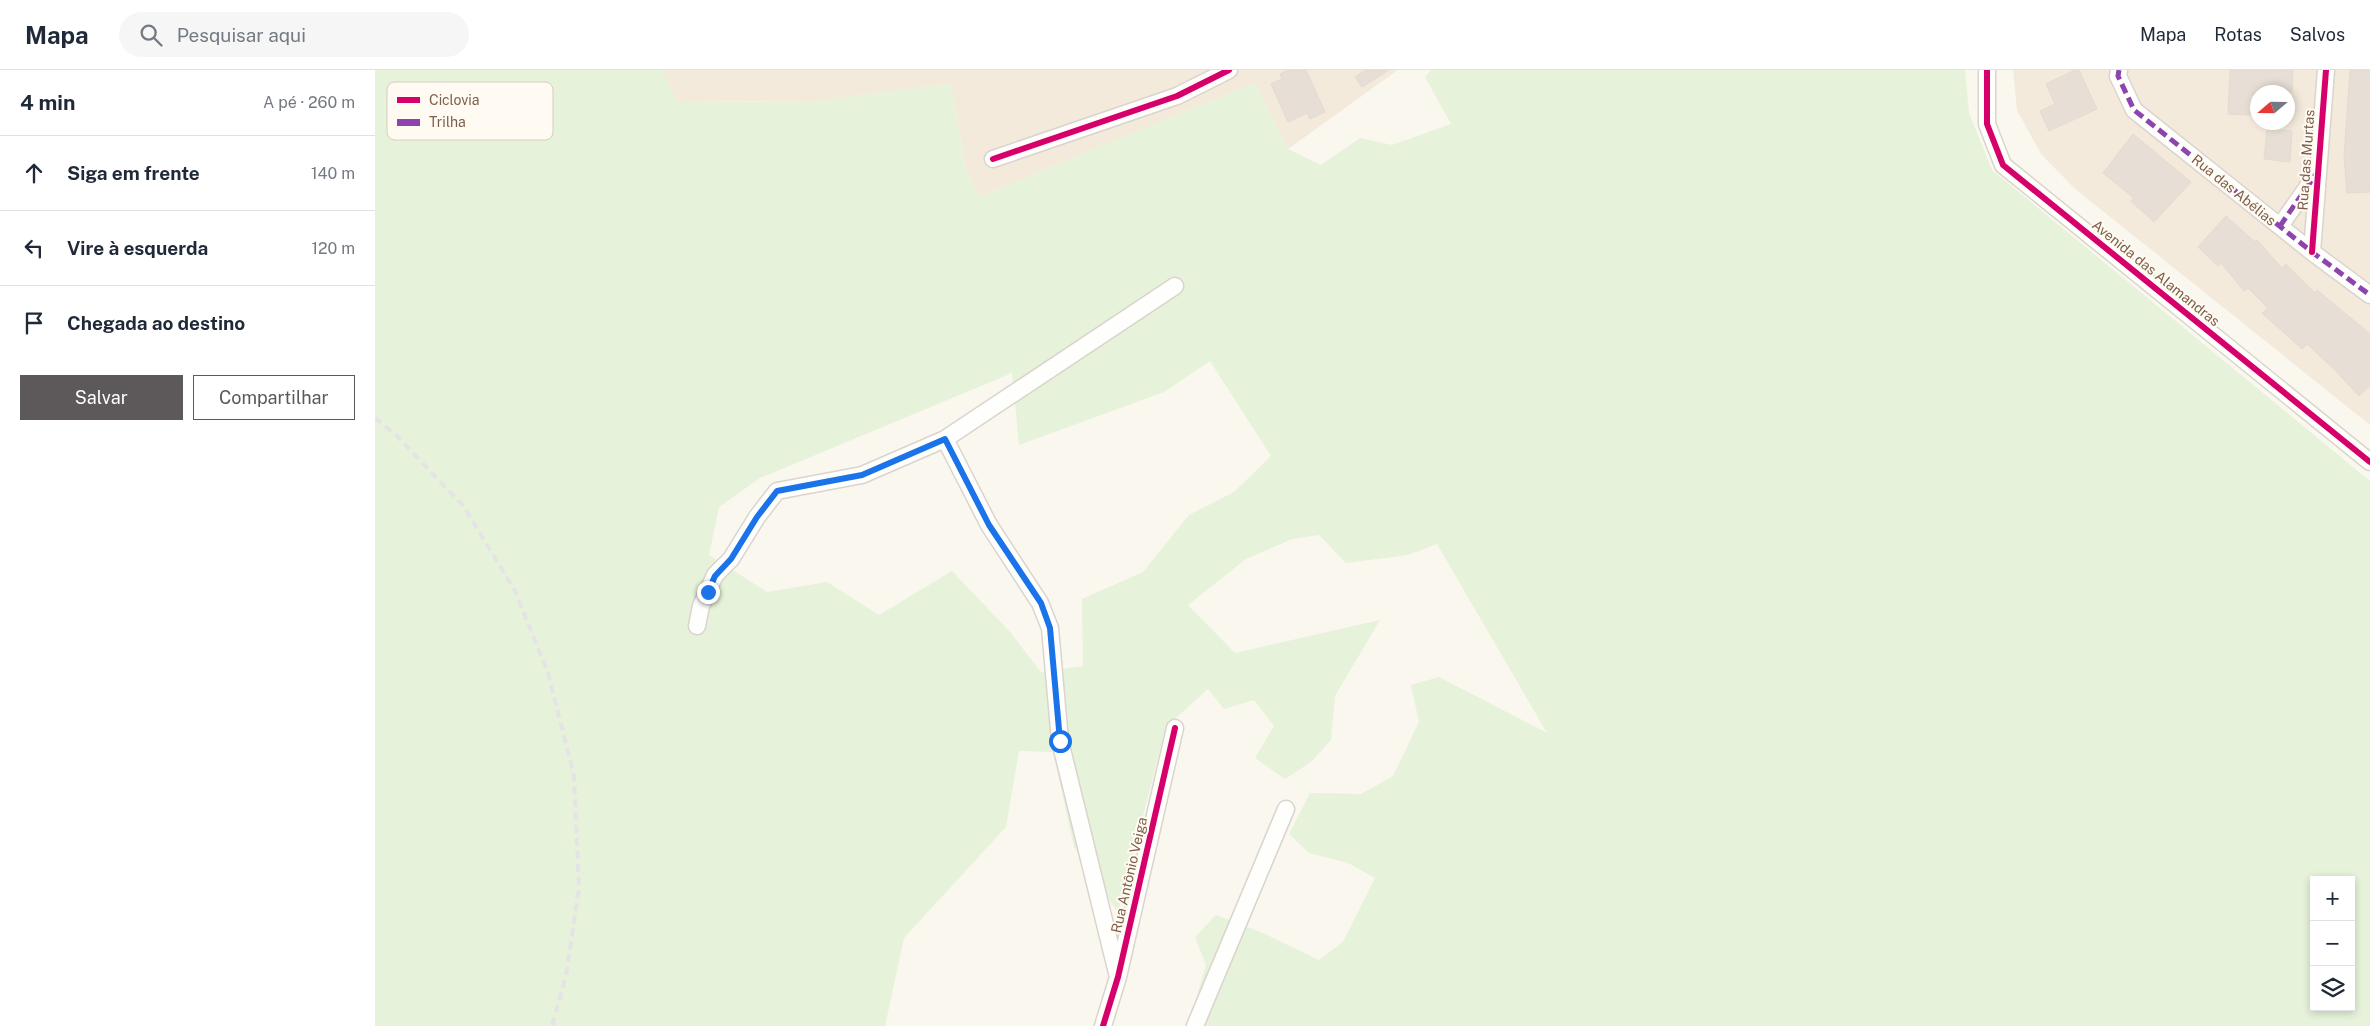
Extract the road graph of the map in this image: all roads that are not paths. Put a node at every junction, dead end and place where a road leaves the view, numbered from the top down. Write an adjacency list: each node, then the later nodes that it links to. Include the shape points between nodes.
1 (1228, 70): 5 (street, via 1177,96)
2 (1987, 70): 12 (street, Avenida das Alamandras, via 1987,124 2003,165)
3 (2119, 70): 7 (street, Rua das Abélias, via 2118,76 2134,110)
4 (2326, 70): 6 (street, Rua das Murtas)
5 (993, 159)
6 (2318, 172): 7 (street, Rua das Murtas); 8 (street, Rua das Murtas)
7 (2280, 226): 8 (street, Rua das Abélias)
8 (2312, 252): 10 (street, Rua das Abélias)
9 (1175, 286): 11 (street)
10 (2370, 295)
11 (945, 439): 13 (street, via 862,475 777,491 731,559 715,576 701,606); 16 (street, via 989,525 1041,603 1050,628 1060,741)
12 (2370, 462)
13 (697, 626)
14 (1175, 728): 16 (street, Rua Antônio Veiga)
15 (1286, 809): 18 (street)
16 (1118, 977): 17 (street, Rua Antônio Veiga)
17 (1103, 1026)
18 (1195, 1026)

